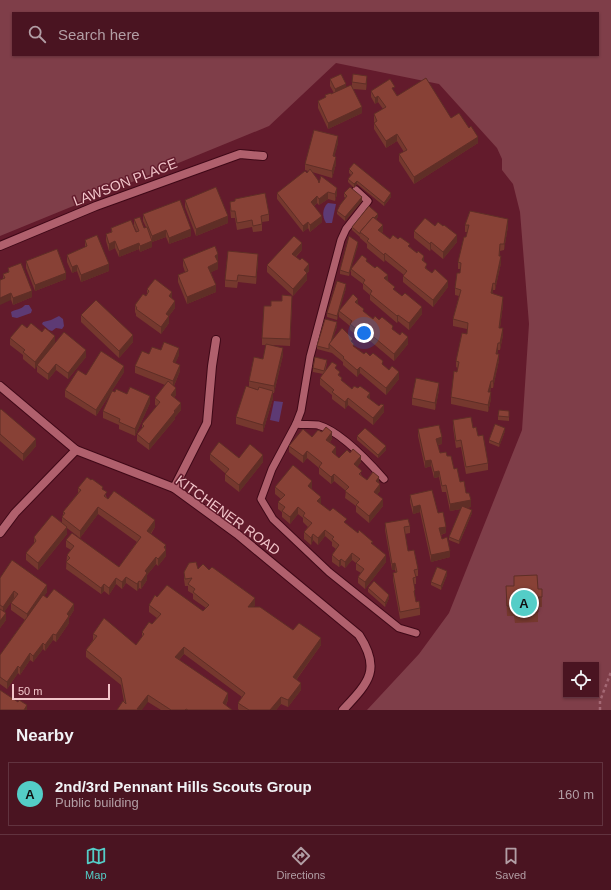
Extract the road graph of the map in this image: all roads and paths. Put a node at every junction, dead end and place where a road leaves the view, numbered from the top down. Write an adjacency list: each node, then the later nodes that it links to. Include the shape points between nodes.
1 (263, 156): 3 (street, LAWSON PLACE, via 240,154 96,206)
2 (356, 190): 6 (lane, via 368,201 346,229 341,240 310,357 301,411)
3 (0, 246)
4 (216, 340): 9 (street, via 207,423)
5 (0, 386): 7 (street, KITCHENER ROAD)
6 (296, 424): 8 (lane, via 318,426 337,435 369,462); 11 (lane, via 272,469 261,498 273,518 329,572 399,628)
7 (76, 450): 9 (street, KITCHENER ROAD); 10 (street, via 15,513)
8 (384, 479)
9 (174, 488): 13 (street, KITCHENER ROAD, via 237,534 359,635 367,647 370,660 369,680)
10 (0, 533)
11 (416, 633)
12 (611, 672): 14 (path, via 600,701)
13 (343, 710)
14 (600, 710)

